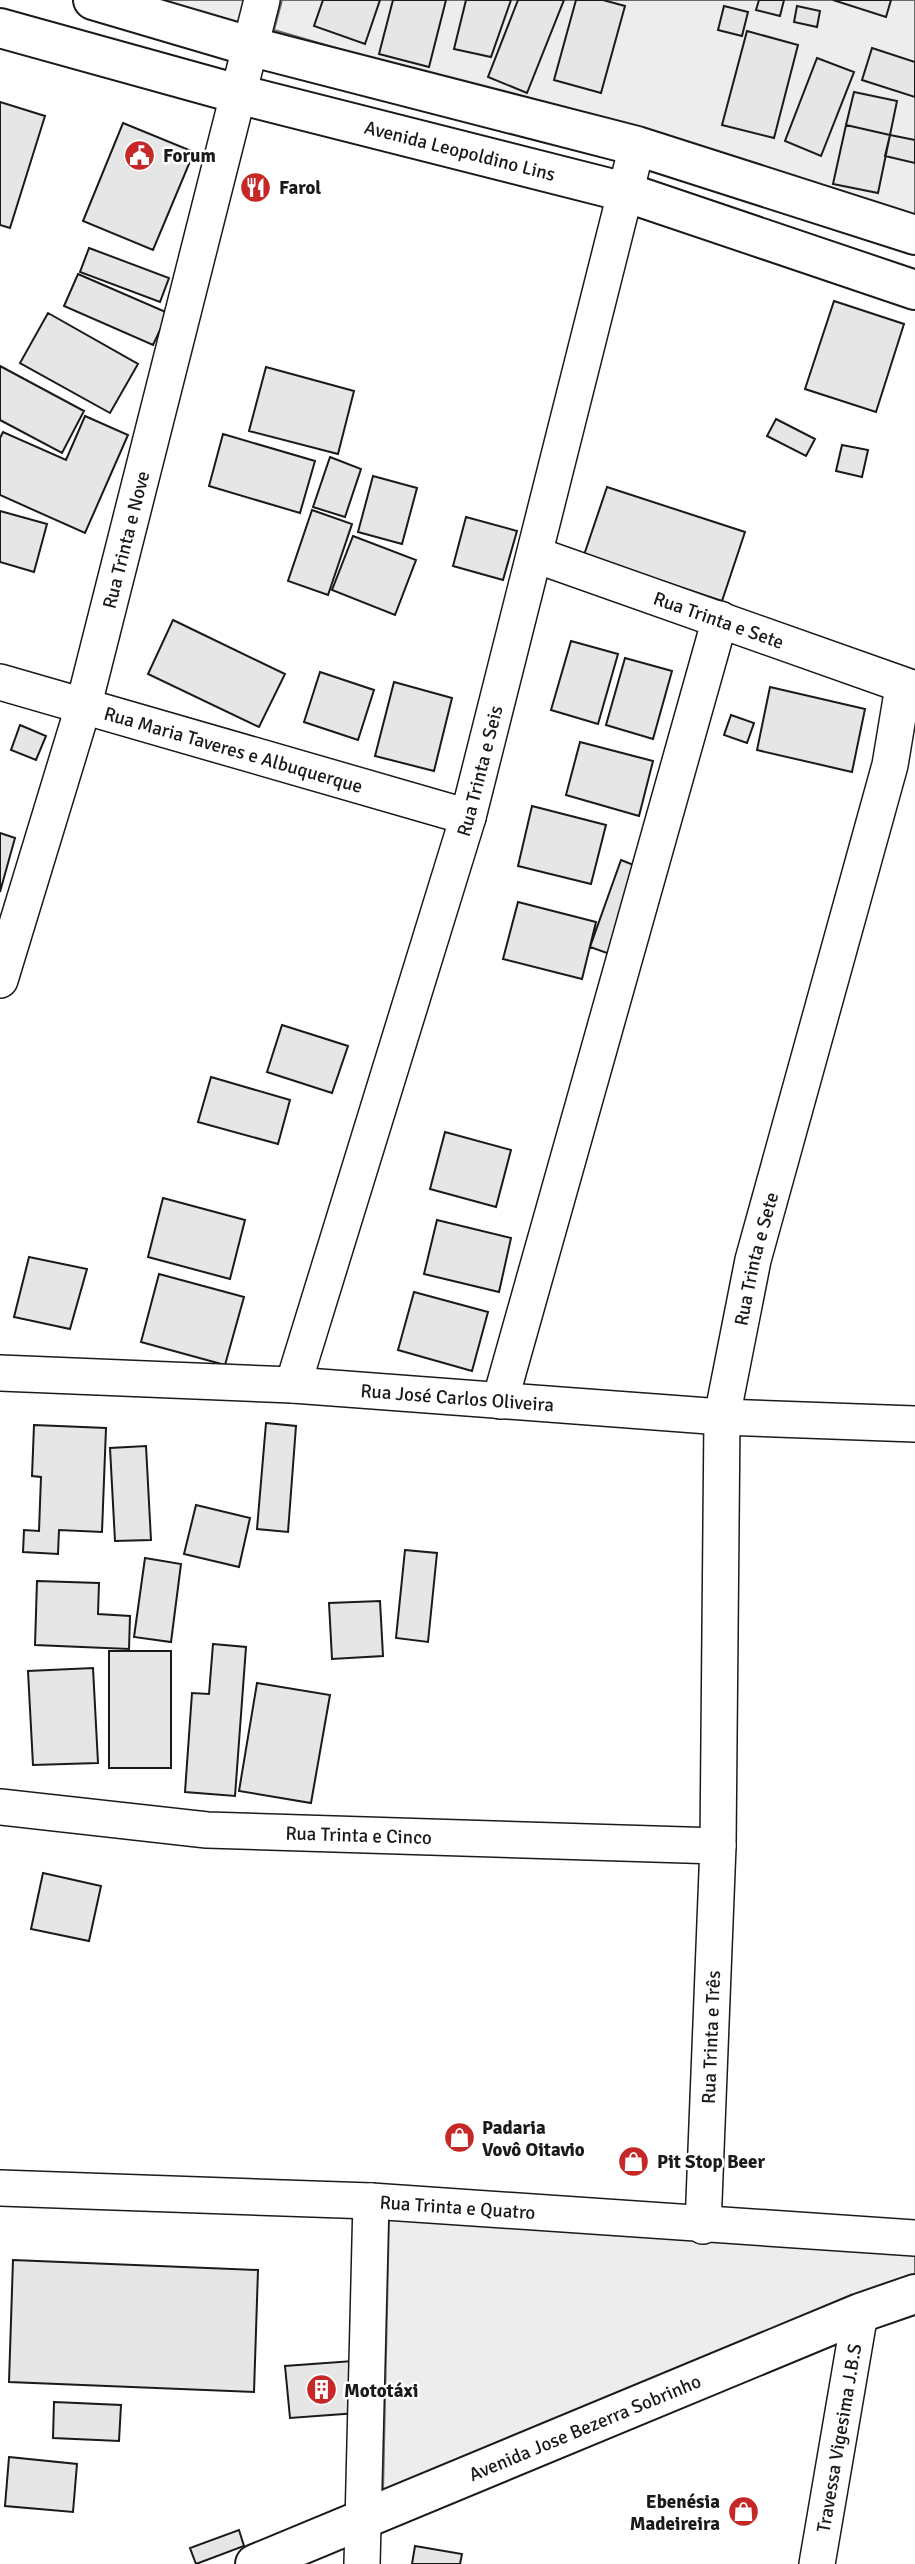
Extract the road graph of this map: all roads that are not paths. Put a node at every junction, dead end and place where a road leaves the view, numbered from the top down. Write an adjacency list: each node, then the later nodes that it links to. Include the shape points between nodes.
1 (93, 0): 4 (main road)
2 (262, 0): 4 (street, Rua Trinta e Nove)
3 (0, 29): 5 (main road, Avenida Leopoldino Lins)
4 (249, 46): 5 (street, Rua Trinta e Nove); 6 (main road)
5 (238, 94): 7 (main road, Avenida Leopoldino Lins); 14 (street, Rua Trinta e Nove)
6 (637, 146): 7 (street, Rua Trinta e Seis); 8 (main road)
7 (625, 192): 9 (main road, Avenida Leopoldino Lins); 10 (street, Rua Trinta e Seis)
8 (915, 235)
9 (915, 290)
10 (536, 555): 11 (street, Rua Trinta e Sete); 15 (street, Rua Trinta e Seis)
11 (720, 619): 13 (street, Rua Trinta e Sete); 19 (street)
12 (0, 682): 14 (street, Rua Maria Taveres e Albuquerque)
13 (909, 688): 20 (street, Rua Trinta e Sete, via 754,1260)
14 (84, 704): 15 (street, Rua Maria Taveres e Albuquerque); 16 (street, Rua Trinta e Nove)
15 (468, 817): 18 (street, Rua Trinta e Seis)
16 (0, 980)
17 (0, 1373): 18 (street, Rua José Carlos Oliveira)
18 (293, 1385): 19 (street, Rua José Carlos Oliveira)
19 (500, 1401): 20 (street, Rua José Carlos Oliveira)
20 (722, 1417): 21 (street, Rua José Carlos Oliveira); 23 (street, Rua Trinta e Sete)
21 (915, 1424)
22 (0, 1807): 23 (street, Rua Trinta e Cinco, via 207,1830)
23 (719, 1846): 26 (street, Rua Trinta e Três)
24 (0, 2188): 25 (street, Rua Trinta e Quatro)
25 (371, 2201): 26 (street, Rua Trinta e Quatro); 30 (street)
26 (704, 2226): 27 (street, Rua Trinta e Quatro)
27 (915, 2238)
28 (915, 2294): 29 (main road, Avenida Jose Bezerra Sobrinho)
29 (860, 2313): 30 (main road, Avenida Jose Bezerra Sobrinho); 33 (street, Travessa Vigesima J.B.S)
30 (364, 2520): 31 (main road, Avenida Jose Bezerra Sobrinho); 32 (street)
31 (255, 2564)
32 (362, 2564)
33 (817, 2564)

